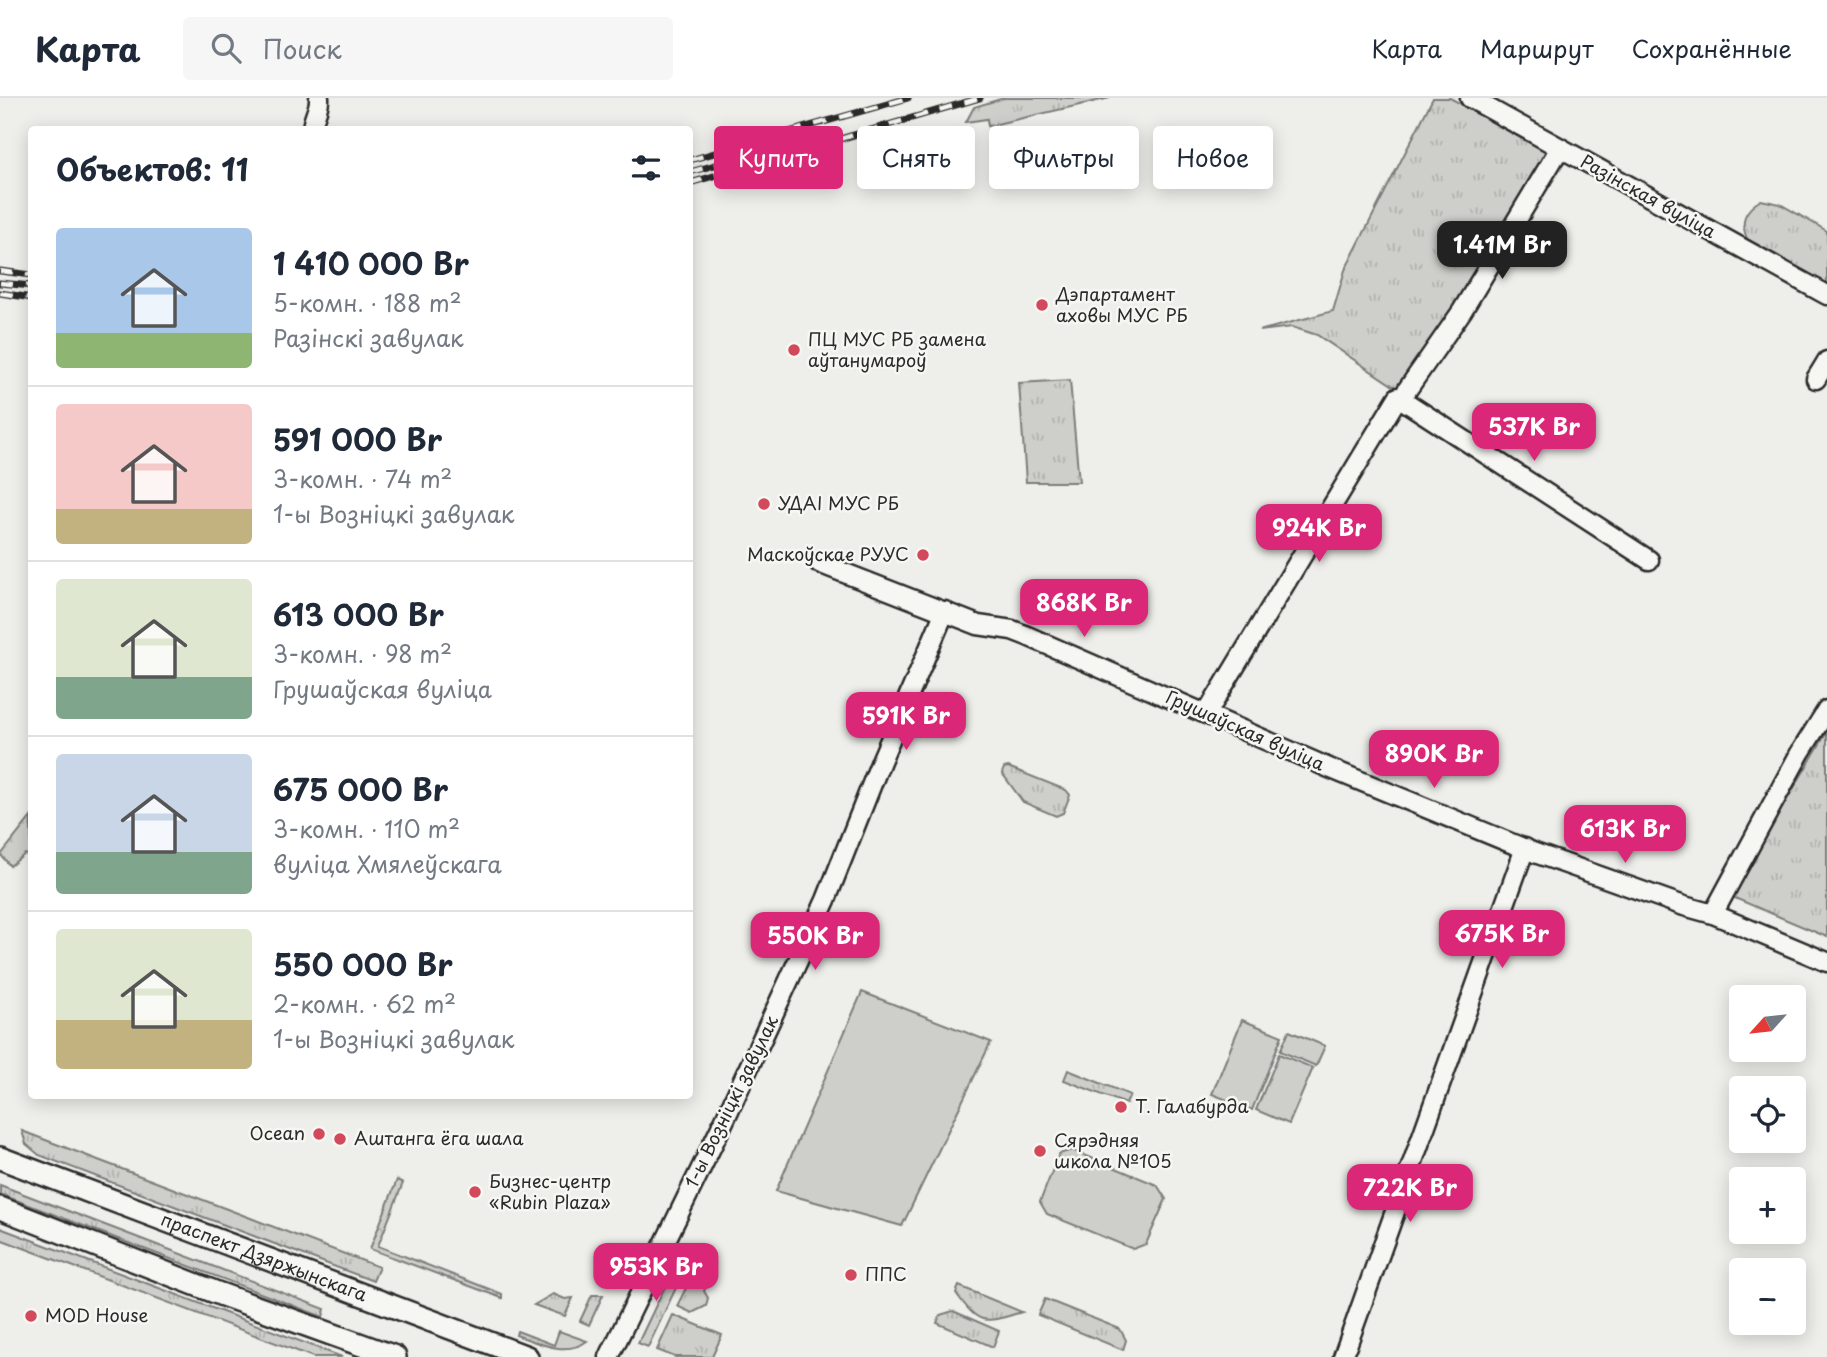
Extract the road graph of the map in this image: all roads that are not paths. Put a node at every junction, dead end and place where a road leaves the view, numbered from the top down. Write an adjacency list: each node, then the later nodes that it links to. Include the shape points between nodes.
1 (319, 98): 3 (street)
2 (1470, 98): 4 (street, Разінская вуліца)
3 (313, 126)
4 (1560, 148): 5 (street, Разінская вуліца); 8 (street, via 1462,311)
5 (1827, 295)
6 (1827, 361): 7 (street)
7 (1816, 379)
8 (1403, 393): 9 (street); 13 (street)
9 (1649, 560)
10 (820, 563): 11 (street, Грушаўская вуліца)
11 (945, 611): 13 (street, Грушаўская вуліца, via 978,625 1012,630); 21 (street, 1-ы Возніцкі завулак, via 826,900)
12 (1827, 710): 15 (street)
13 (1207, 713): 14 (street, Грушаўская вуліца)
14 (1525, 848): 15 (street, Грушаўская вуліца); 22 (street)
15 (1713, 914): 16 (street, Грушаўская вуліца)
16 (1827, 961)
17 (0, 1158): 20 (main road, праспект Дзяржынскага)
18 (0, 1208): 19 (main road)
19 (396, 1357)
20 (527, 1357)
21 (609, 1357)
22 (1343, 1357)

